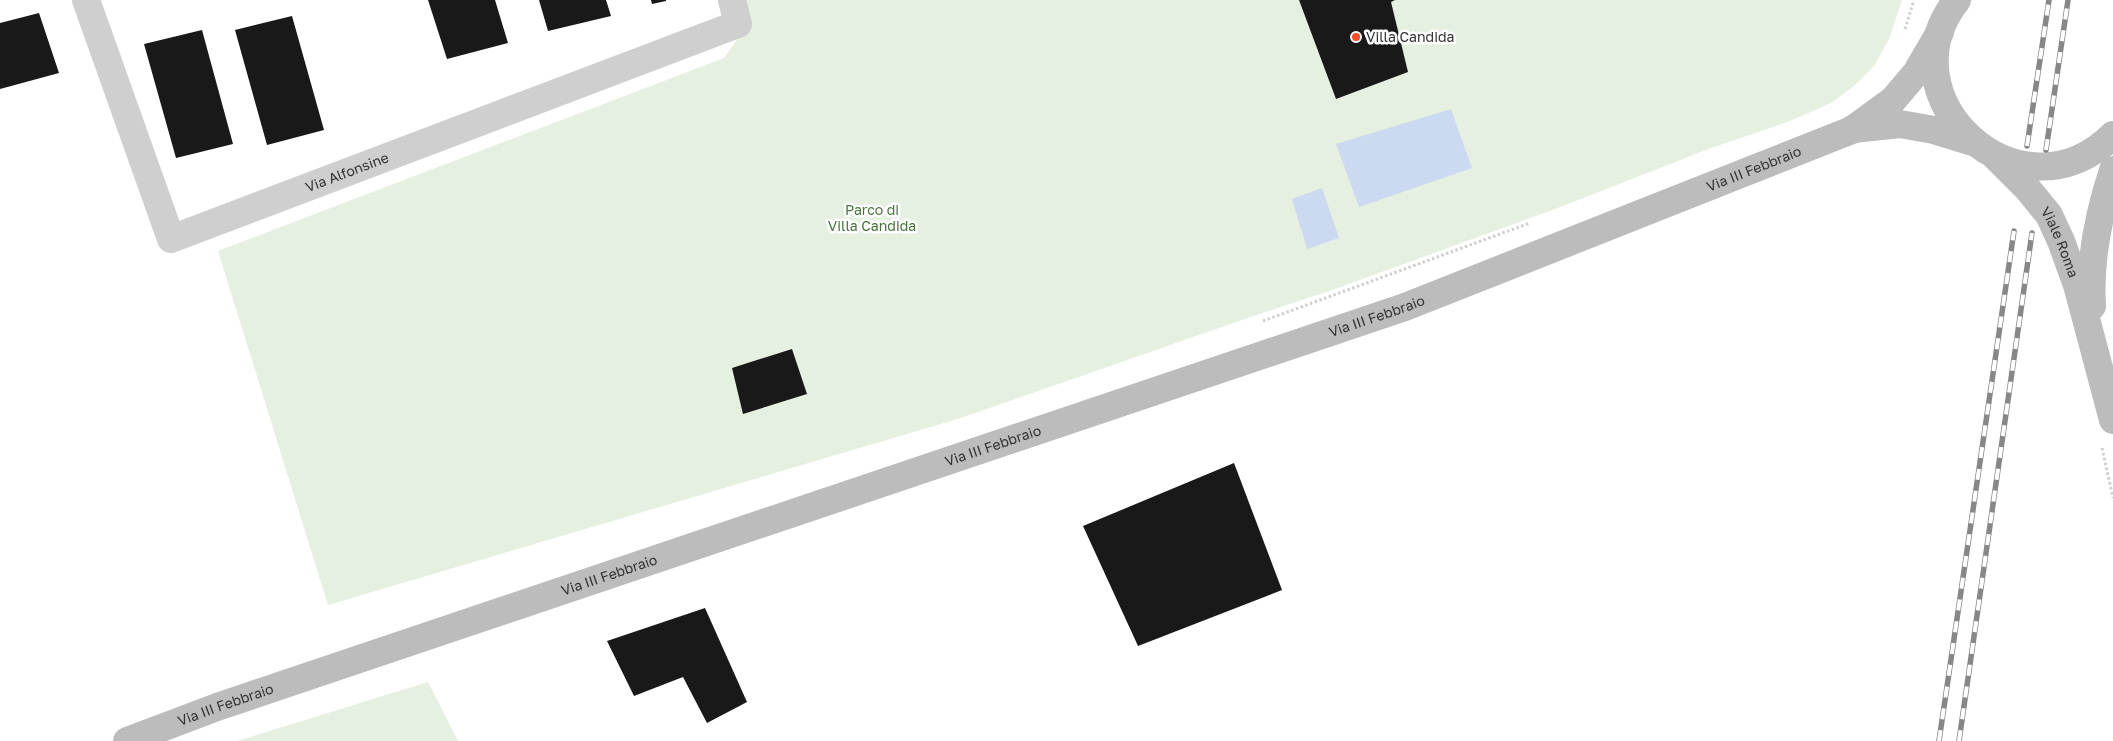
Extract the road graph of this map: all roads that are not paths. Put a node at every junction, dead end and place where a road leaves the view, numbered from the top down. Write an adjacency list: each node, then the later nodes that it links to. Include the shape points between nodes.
1 (86, 0): 2 (street, Via Alfonsine, via 171,239 738,24)
2 (732, 0)
3 (1950, 10): 4 (main road, via 1916,73 1893,100); 6 (main road, Viale Roma, via 1936,55 1939,88 1956,124)
4 (1852, 130): 6 (main road, via 1900,124 1934,130); 10 (main road, Via III Febbraio, via 1405,307 216,707)
5 (2113, 135): 6 (main road, Viale Roma, via 2084,156 2062,164 2016,164)
6 (1983, 149): 8 (main road, Viale Roma, via 2027,188 2049,215 2077,285)
7 (2113, 170): 8 (main road, Viale Roma, via 2095,238 2090,286)
8 (2094, 345): 9 (main road, Viale Roma)
9 (2113, 420)
10 (126, 741)

